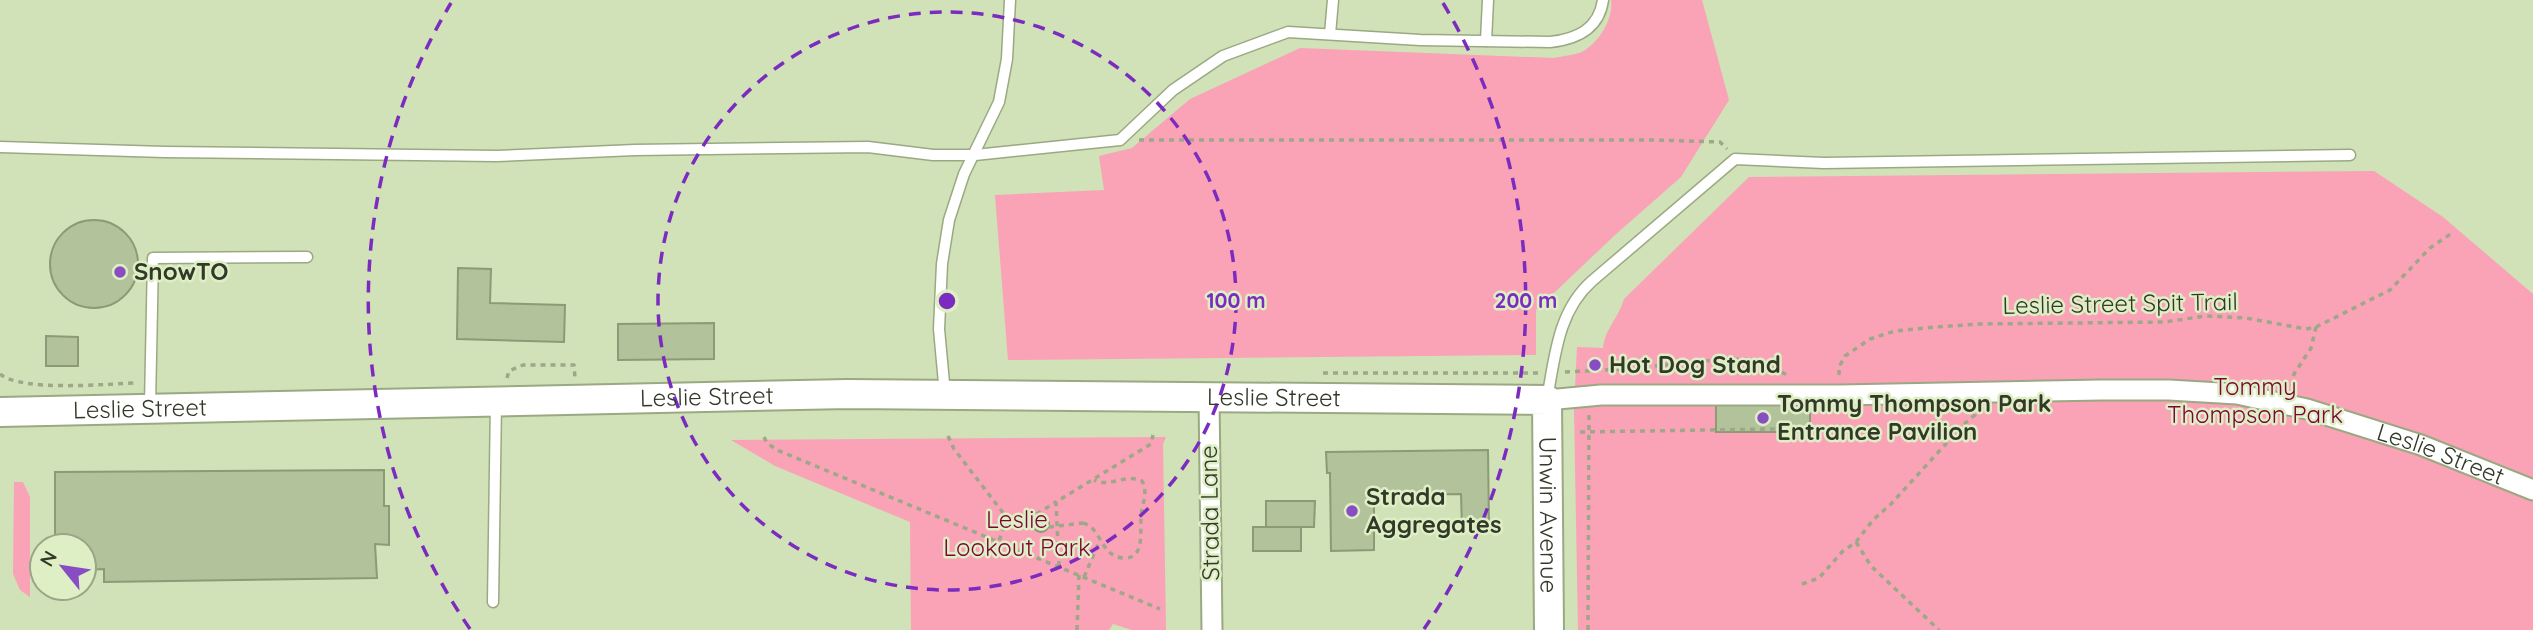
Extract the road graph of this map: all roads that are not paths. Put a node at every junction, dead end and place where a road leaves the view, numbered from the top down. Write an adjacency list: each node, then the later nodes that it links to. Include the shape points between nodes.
1 (1010, 0): 8 (lane, via 999,102)
2 (1333, 0): 5 (lane)
3 (1488, 0): 6 (lane)
4 (1603, 0): 6 (lane, via 1596,22 1576,36 1550,42)
5 (1330, 34): 6 (lane); 8 (lane, via 1288,32 1223,56 1173,90 1120,141)
6 (1486, 41)
7 (0, 148): 8 (lane, via 497,156 868,147)
8 (975, 155): 12 (lane, via 948,220 942,264 939,328)
9 (2350, 155): 14 (lane, via 1824,163 1735,159 1574,299 1564,320)
10 (307, 257): 15 (lane, via 153,258)
11 (501, 391): 12 (street, Leslie Street); 15 (street, Leslie Street); 18 (lane)
12 (945, 395): 13 (street, Leslie Street)
13 (1209, 397): 14 (street, Leslie Street); 19 (street, Strada Lane)
14 (1547, 400): 17 (street, Leslie Street, via 2169,390 2237,394 2421,445); 20 (street, Unwin Avenue)
15 (150, 409): 16 (street, Leslie Street)
16 (0, 412)
17 (2533, 490)
18 (492, 602)
19 (1212, 630)
20 (1549, 630)

